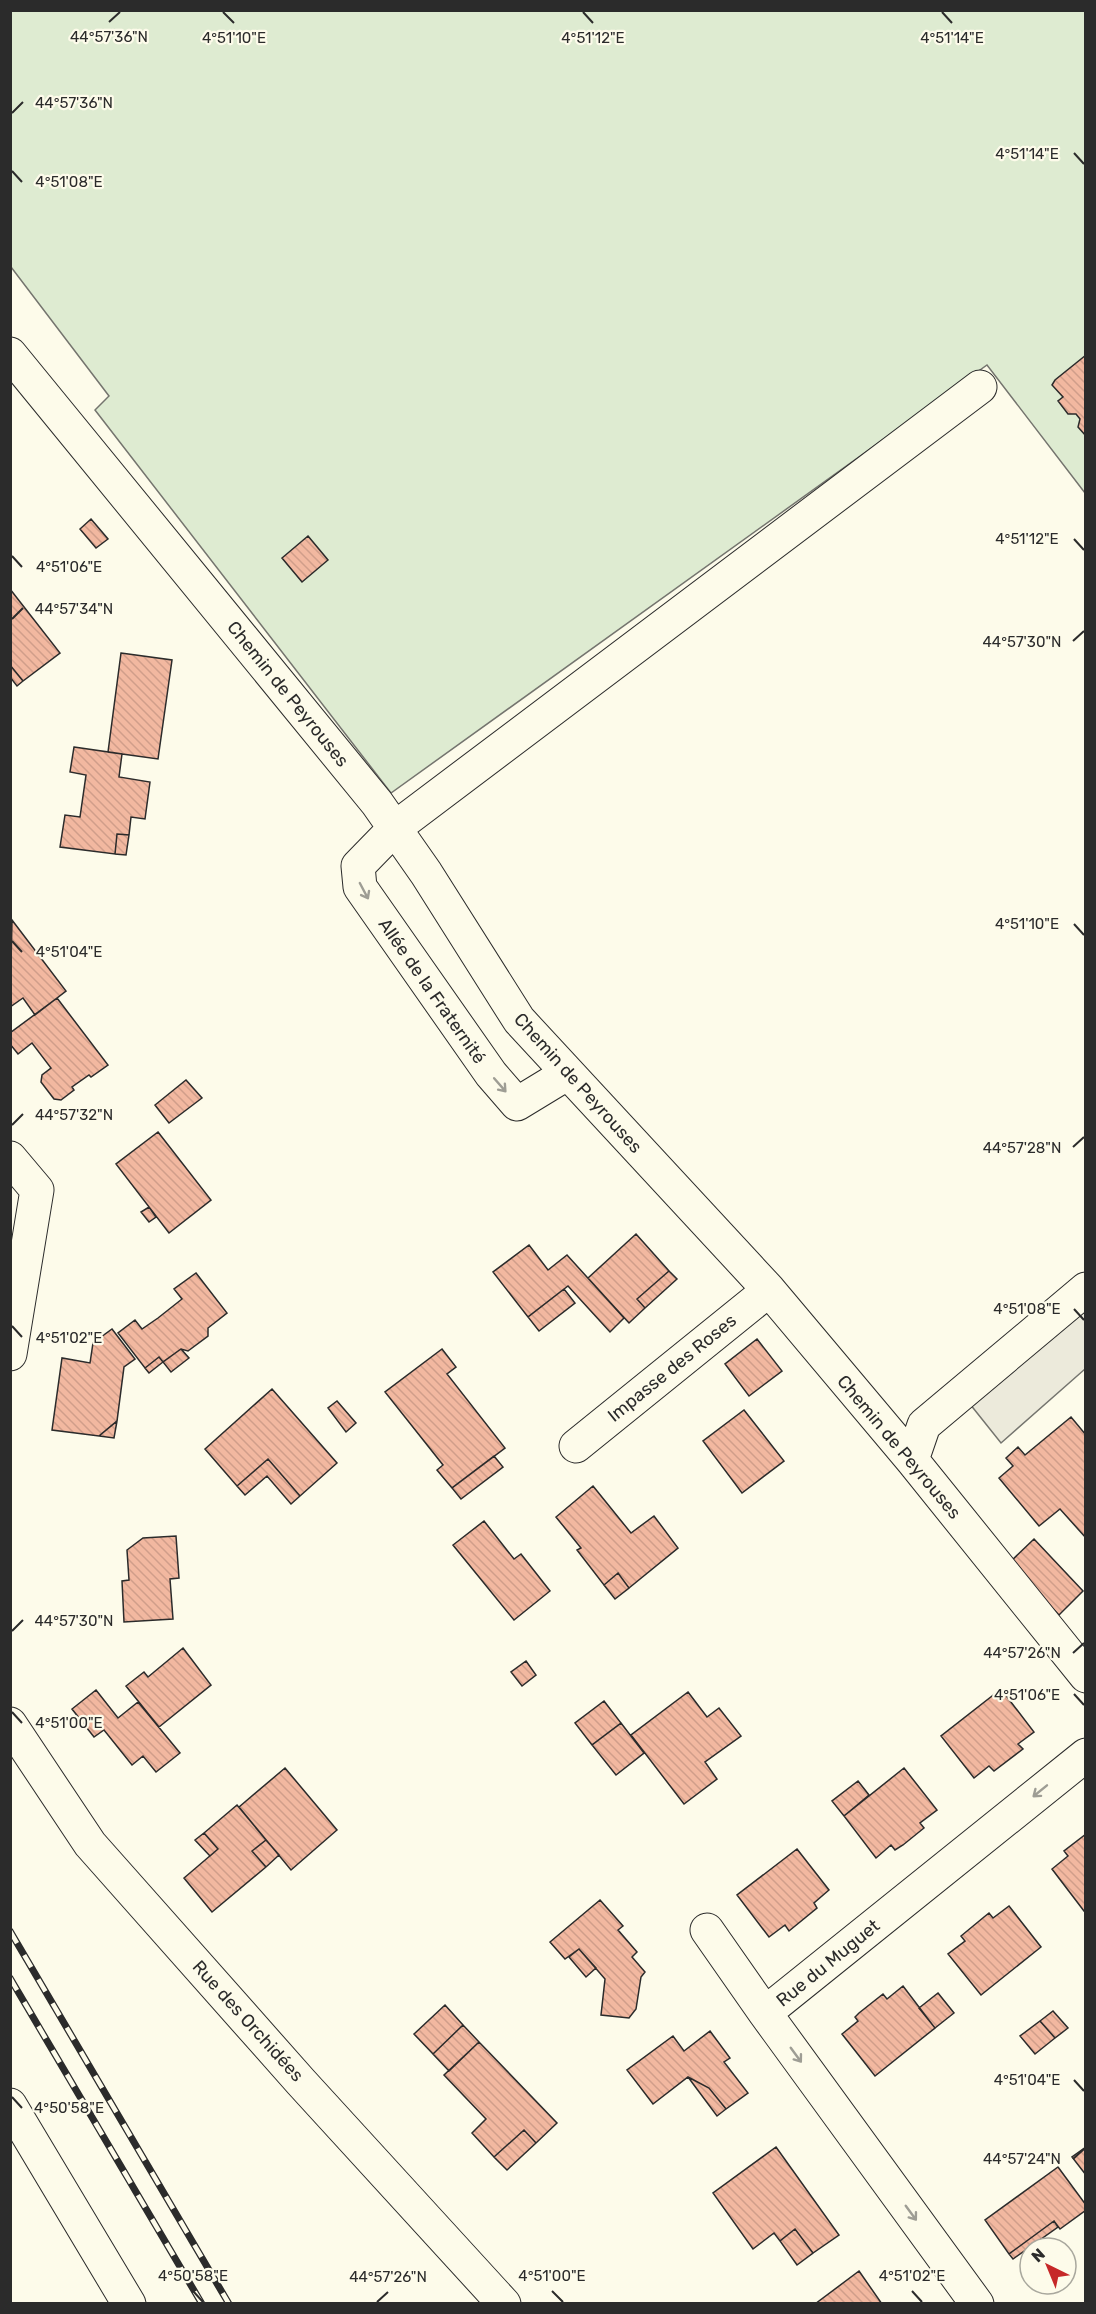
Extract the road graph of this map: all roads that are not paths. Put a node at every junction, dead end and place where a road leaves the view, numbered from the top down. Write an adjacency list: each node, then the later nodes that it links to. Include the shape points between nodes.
1 (10, 354): 3 (street, Chemin de Peyrouses)
2 (980, 387): 3 (street)
3 (395, 828): 4 (street, Chemin de Peyrouses, via 519,1020); 4 (street, Allée de la Fraternité, one-way to 4, via 358,866 360,887 491,1074 517,1104)
4 (568, 1073): 7 (street, Chemin de Peyrouses)
5 (10, 1158): 8 (street, via 37,1190)
6 (1086, 1289): 10 (street, via 924,1425)
7 (768, 1290): 9 (street, Impasse des Roses); 10 (street, Chemin de Peyrouses)
8 (10, 1354)
9 (576, 1446)
10 (912, 1460): 11 (street, Chemin de Peyrouses)
11 (1086, 1676)
12 (10, 1724): 18 (street, Rue des Orchidées, via 90,1844)
13 (1086, 1755): 15 (street, Rue du Muguet, one-way to 15)
14 (707, 1930): 15 (street)
15 (765, 2013): 19 (street, Rue du Muguet, one-way to 19)
16 (10, 2105): 17 (street)
17 (129, 2304)
18 (504, 2304)
19 (976, 2304)

